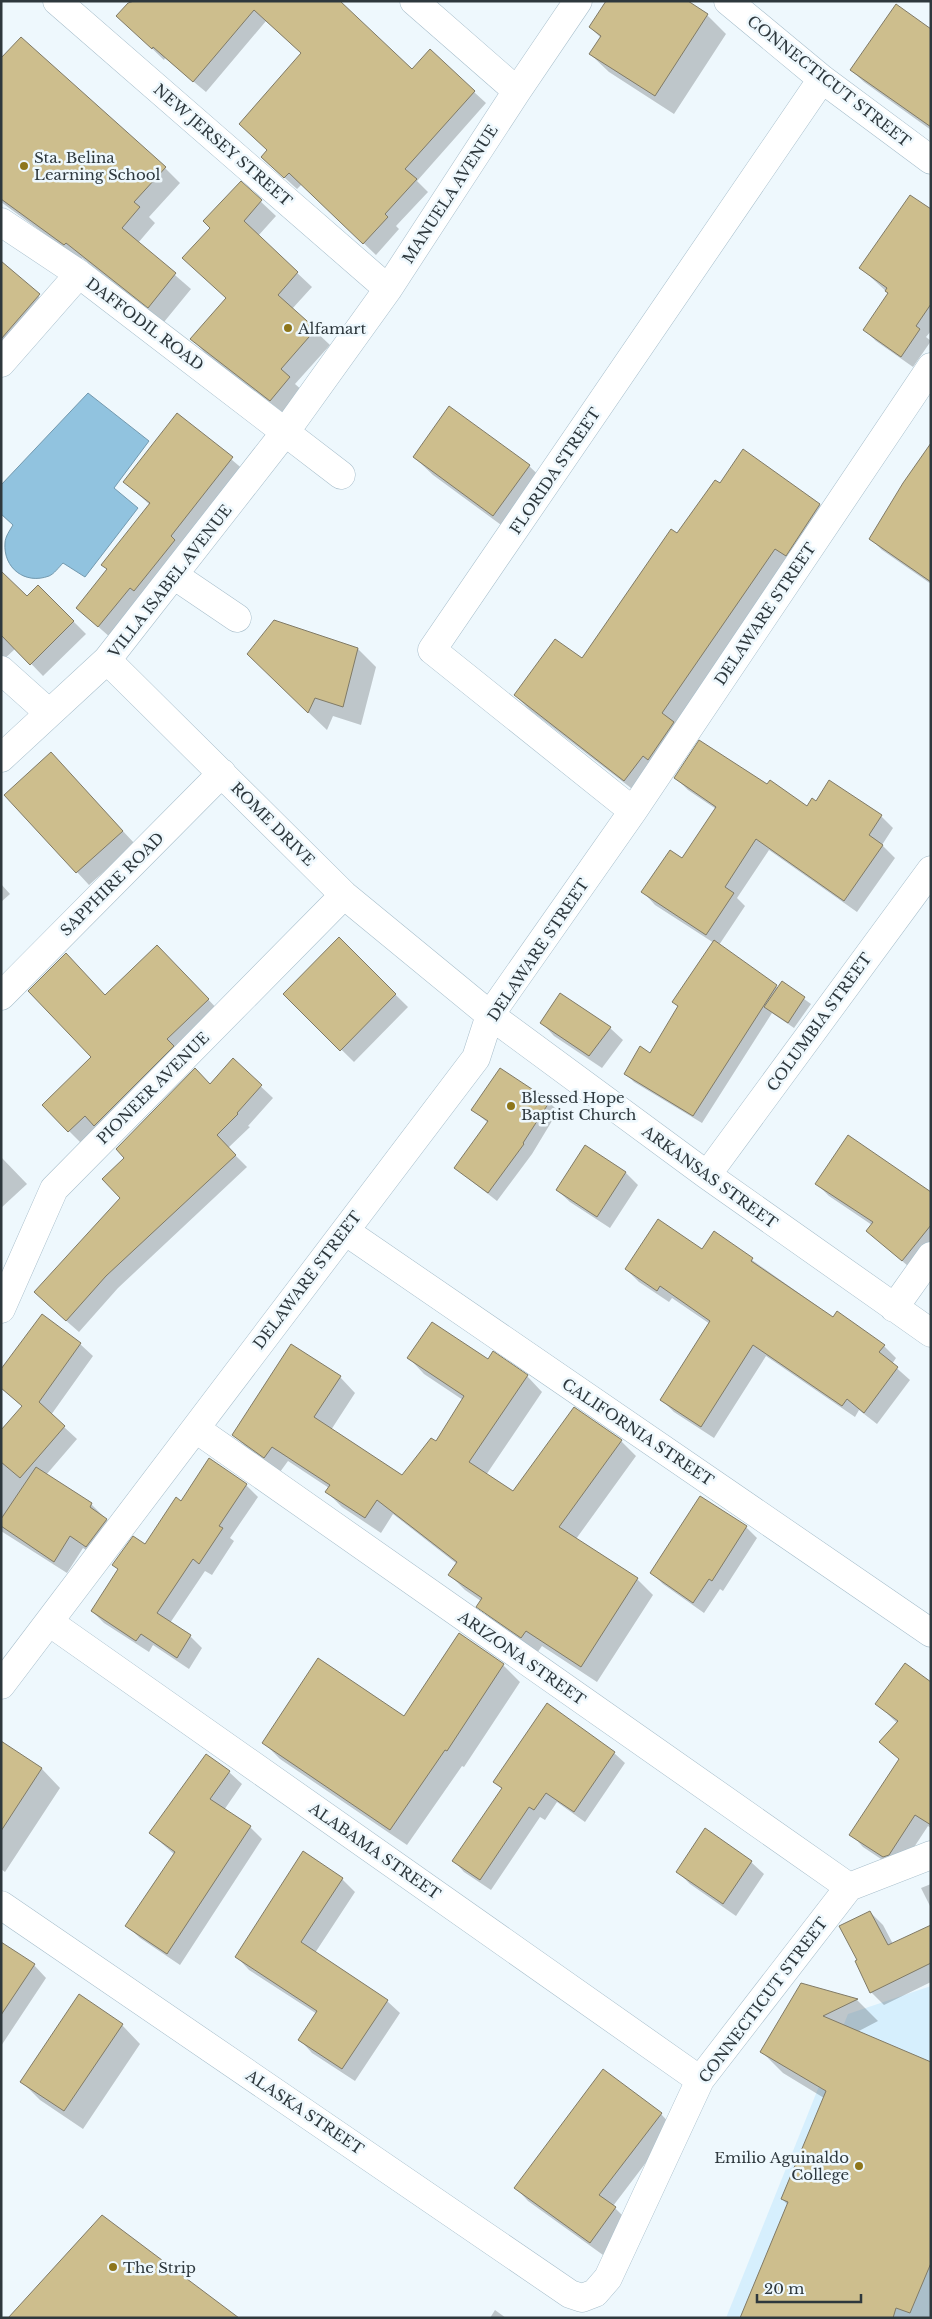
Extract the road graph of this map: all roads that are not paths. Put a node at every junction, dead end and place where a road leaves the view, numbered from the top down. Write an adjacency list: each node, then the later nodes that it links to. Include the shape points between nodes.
1 (58, 1): 10 (street, NEW JERSEY STREET)
2 (414, 1): 6 (street)
3 (578, 1): 6 (street, MANUELA AVENUE)
4 (728, 1): 5 (street, CONNECTICUT STREET)
5 (822, 79): 7 (street, CONNECTICUT STREET); 23 (street, FLORIDA STREET, via 432,650)
6 (517, 91): 10 (street, MANUELA AVENUE)
7 (931, 160)
8 (1, 222): 9 (street, DAFFODIL ROAD)
9 (79, 274): 11 (street); 14 (street, DAFFODIL ROAD)
10 (388, 289): 13 (street, MANUELA AVENUE)
11 (1, 363)
12 (931, 367): 23 (street, DELAWARE STREET)
13 (319, 386): 14 (street, VILLA ISABEL AVENUE)
14 (286, 431): 15 (street, DAFFODIL ROAD); 16 (street, VILLA ISABEL AVENUE)
15 (341, 474)
16 (175, 576): 17 (street); 18 (street, VILLA ISABEL AVENUE)
17 (237, 618)
18 (108, 660): 20 (street, VILLA ISABEL AVENUE); 22 (street, ROME DRIVE)
19 (1, 670): 20 (street)
20 (49, 713): 21 (street, VILLA ISABEL AVENUE)
21 (1, 758)
22 (222, 773): 25 (street, ROME DRIVE); 27 (street, SAPPHIRE ROAD)
23 (633, 811): 28 (street, DELAWARE STREET)
24 (931, 870): 29 (street, COLUMBIA STREET)
25 (344, 895): 26 (street, ROME DRIVE); 33 (street, PIONEER AVENUE, via 54,1189)
26 (446, 979): 28 (street, ARKANSAS STREET)
27 (1, 996)
28 (490, 1015): 29 (street, ARKANSAS STREET); 30 (street, DELAWARE STREET, via 476,1058)
29 (707, 1175): 32 (street, ARKANSAS STREET)
30 (345, 1231): 35 (street, DELAWARE STREET); 37 (street, CALIFORNIA STREET)
31 (931, 1256): 32 (street)
32 (894, 1308): 34 (street, ARKANSAS STREET)
33 (1, 1309)
34 (931, 1333)
35 (196, 1429): 36 (street, DELAWARE STREET); 40 (street, ARIZONA STREET)
36 (49, 1622): 38 (street, DELAWARE STREET); 42 (street, ALABAMA STREET)
37 (931, 1632)
38 (1, 1685)
39 (931, 1855): 40 (street)
40 (849, 1886): 42 (street, CONNECTICUT STREET)
41 (1, 1905): 43 (street, ALASKA STREET, via 570,2294 582,2298 595,2293)
42 (700, 2080): 43 (street, CONNECTICUT STREET)
43 (608, 2278)

